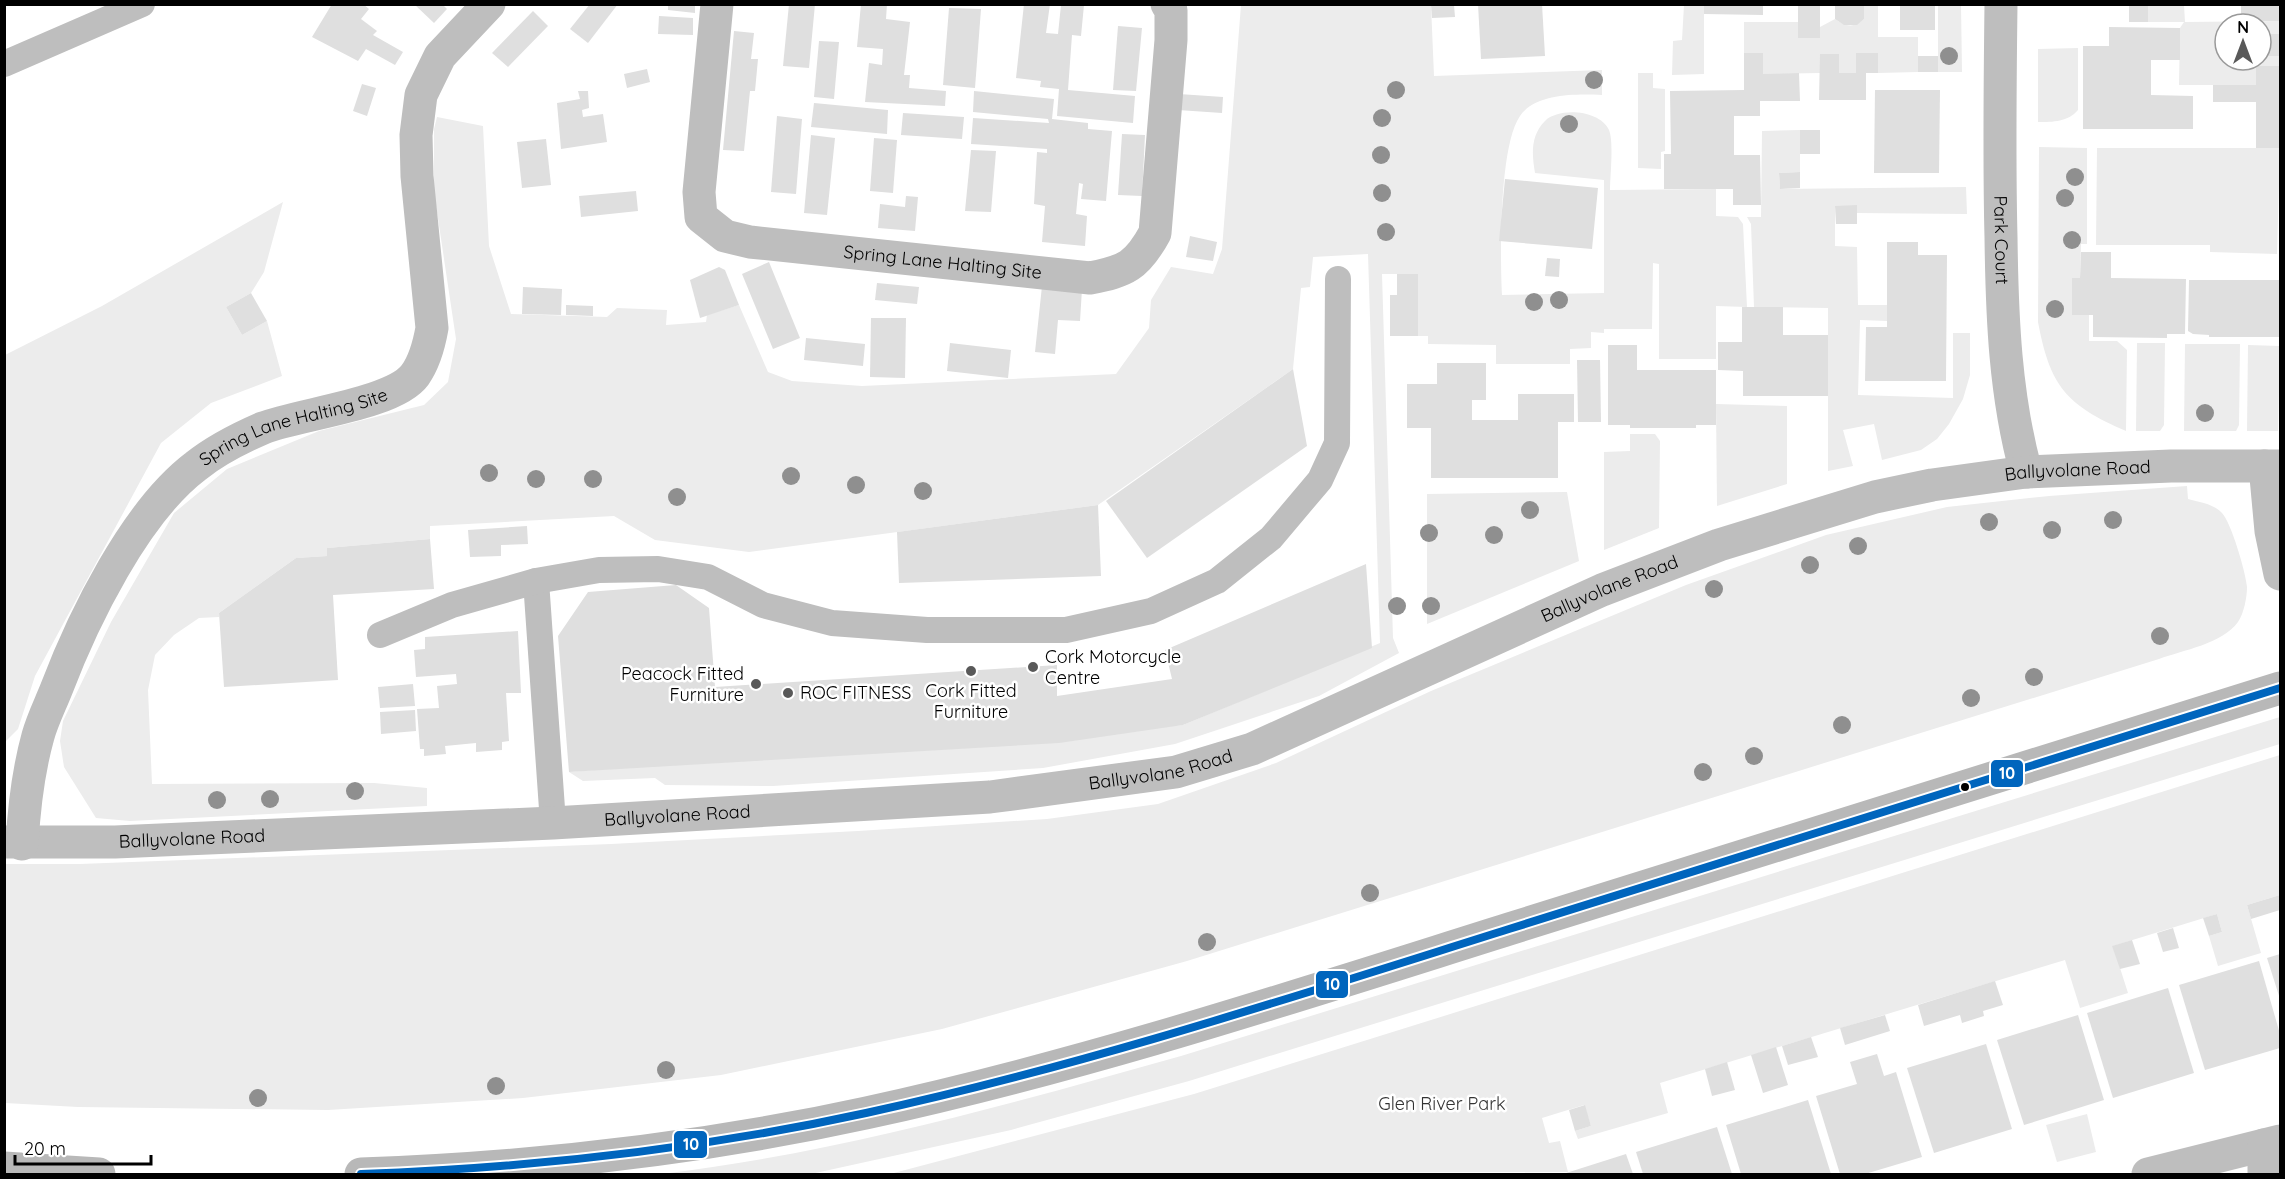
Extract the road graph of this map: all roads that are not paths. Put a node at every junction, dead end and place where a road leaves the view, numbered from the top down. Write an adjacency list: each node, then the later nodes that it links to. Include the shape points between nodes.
1 (142, 4): 6 (lane)
2 (489, 4): 15 (street, Spring Lane Halting Site, via 440,56 421,95 416,135 417,176 432,328 427,352 414,376 392,392 265,428 228,445 195,466 156,506 117,563 71,652 38,734)
3 (717, 4): 4 (street, Spring Lane Halting Site, via 699,192 701,217 725,236 750,242 1090,278 1123,271 1143,255 1155,233 1171,40 1171,10)
4 (1167, 4)
5 (2001, 4): 9 (street, Park Court, via 2002,311 2006,375)
6 (4, 64)
7 (1338, 279): 11 (lane, via 1337,443 1320,480 1271,538 1217,581 1151,611 1066,630 927,630 832,623 763,605 708,577 658,569 599,570)
8 (2273, 466): 9 (street, Ballyvolane Road); 10 (street, Ballyvolane Road, via 2271,531)
9 (2025, 472): 14 (street, Ballyvolane Road, via 1875,497 1719,545 1602,590 1252,749 1176,772 990,797)
10 (2280, 574)
11 (536, 581): 12 (lane, via 452,605); 14 (lane)
12 (380, 635)
13 (2280, 688): 19 (main road, via 1462,944 970,1089 861,1114 704,1142 566,1160)
14 (553, 823): 15 (street, Ballyvolane Road)
15 (13, 843)
16 (2269, 1154): 20 (street)
17 (4, 1168): 18 (main road)
18 (99, 1174)
19 (361, 1174)
20 (2148, 1174)

